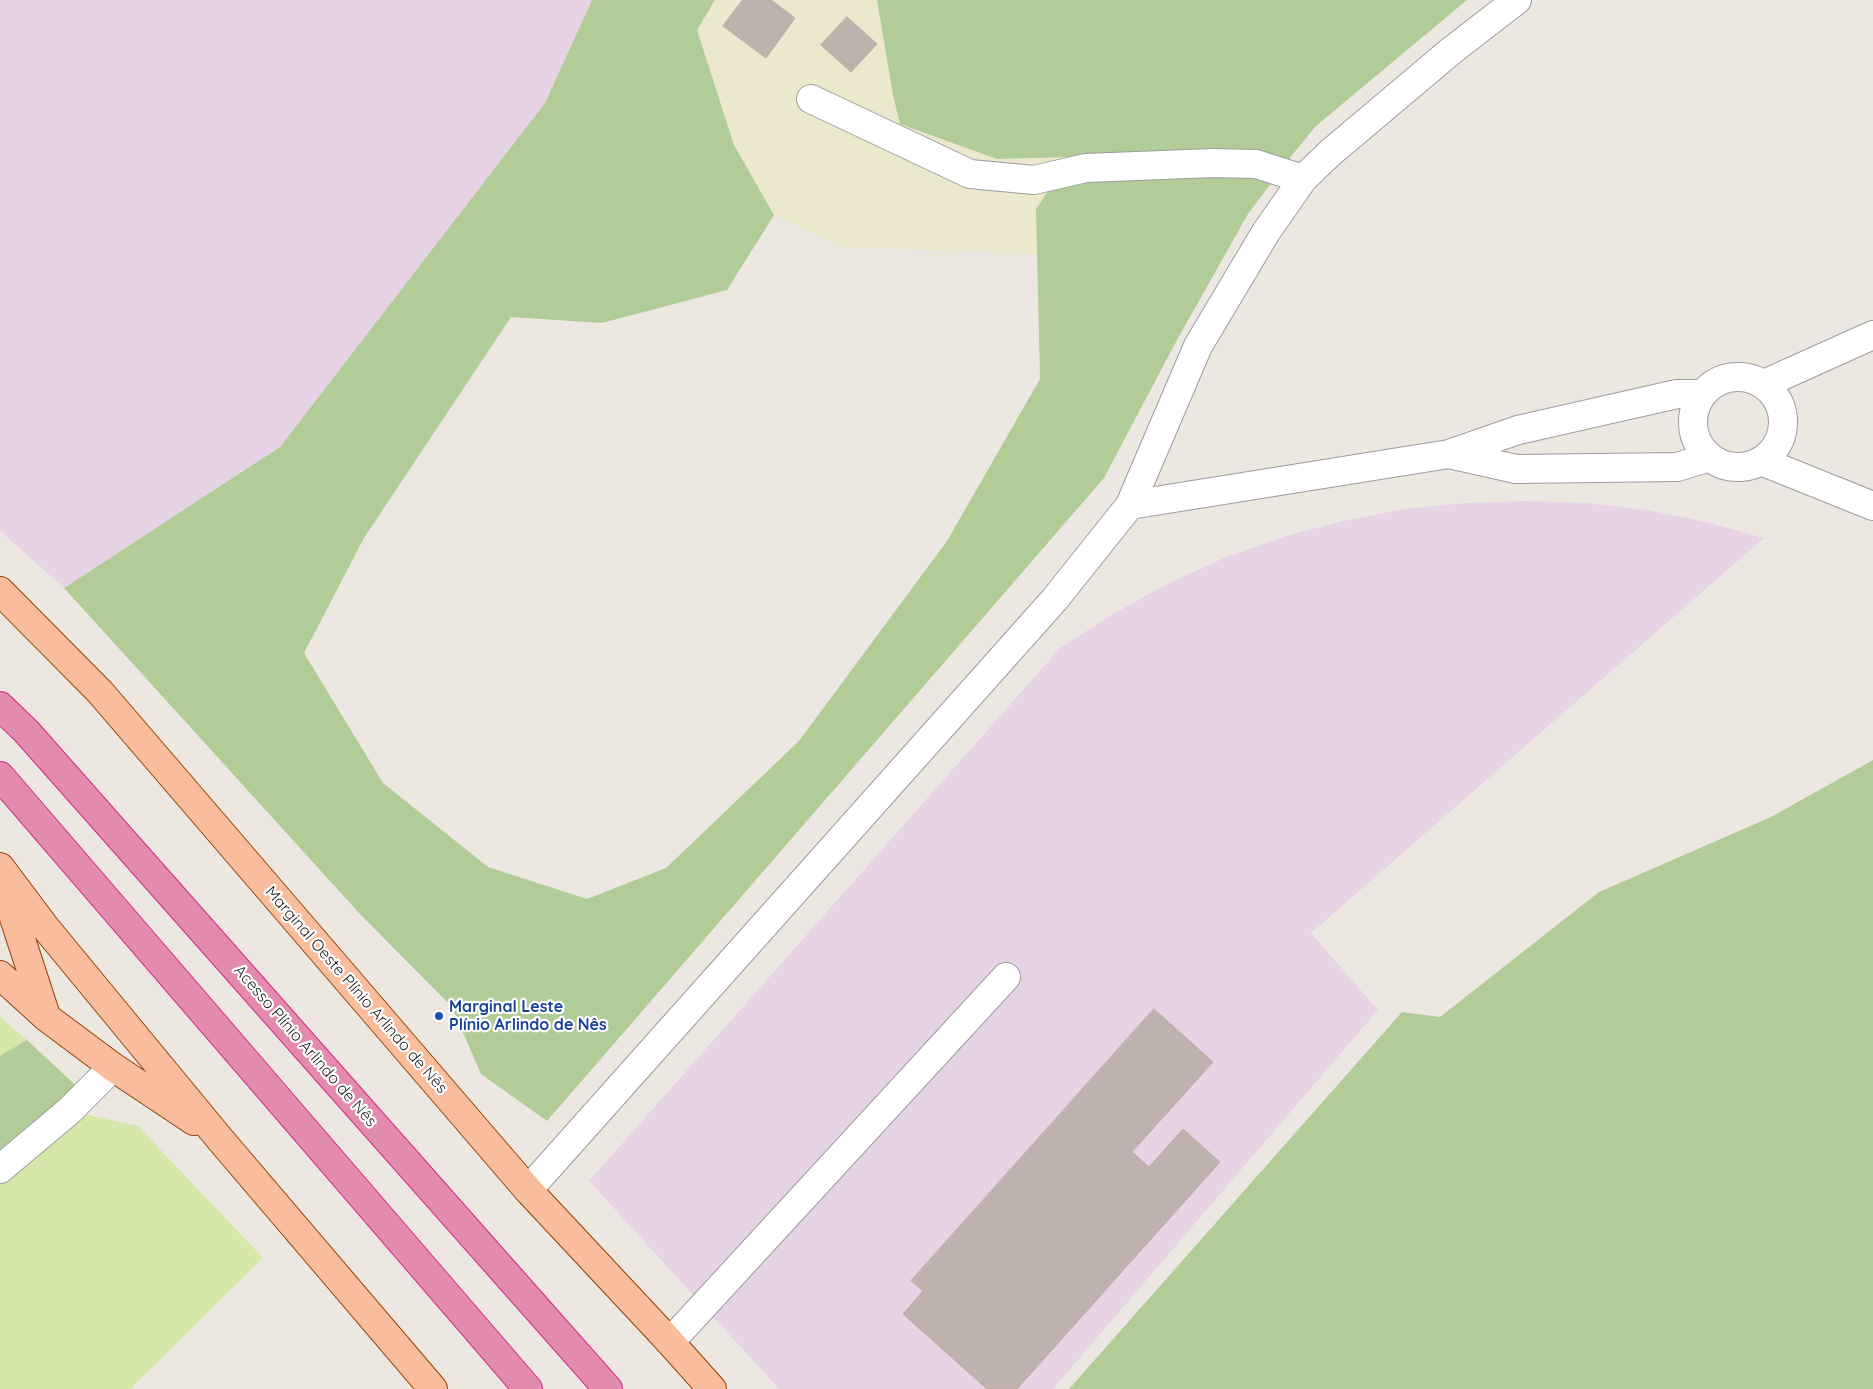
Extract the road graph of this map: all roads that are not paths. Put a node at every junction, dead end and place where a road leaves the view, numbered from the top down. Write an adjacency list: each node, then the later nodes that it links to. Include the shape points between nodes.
1 (1517, 0): 3 (street, via 1330,153)
2 (811, 99): 3 (street, via 970,174 1034,180 1086,168 1214,163 1256,164)
3 (1303, 179): 10 (street, via 1266,232 1198,346)
4 (1873, 335): 5 (street)
5 (1764, 384): 6 (street, via 1748,378 1731,377 1715,383); 9 (street, via 1782,408 1783,423 1773,451)
6 (1702, 394): 7 (street, via 1677,394 1518,430); 8 (street, via 1693,416 1693,428 1696,439)
7 (1449, 454): 8 (street, via 1516,469 1677,467); 10 (street)
8 (1710, 457): 9 (street, via 1735,467 1751,466)
9 (1761, 461): 11 (street)
10 (1130, 505): 25 (street, via 1055,600)
11 (1873, 506)
12 (0, 592): 25 (main road, Marginal Oeste Plínio Arlindo de Nês, via 100,692)
13 (0, 689): 15 (highway)
14 (0, 706): 15 (highway, Acesso Plínio Arlindo de Nês)
15 (26, 731): 29 (highway, Acesso Plínio Arlindo de Nês)
16 (0, 776): 28 (highway)
17 (0, 867): 23 (main road, via 45,927)
18 (0, 875): 21 (main road)
19 (0, 975): 21 (main road)
20 (1006, 977): 26 (street)
21 (46, 1017): 22 (main road)
22 (113, 1067): 23 (main road); 24 (street)
23 (219, 1138): 27 (main road)
24 (0, 1169)
25 (528, 1190): 26 (main road, Marginal Oeste Plínio Arlindo de Nês)
26 (670, 1342): 30 (main road, Marginal Oeste Plínio Arlindo de Nês)
27 (433, 1389)
28 (528, 1389)
29 (608, 1389)
30 (712, 1389)

